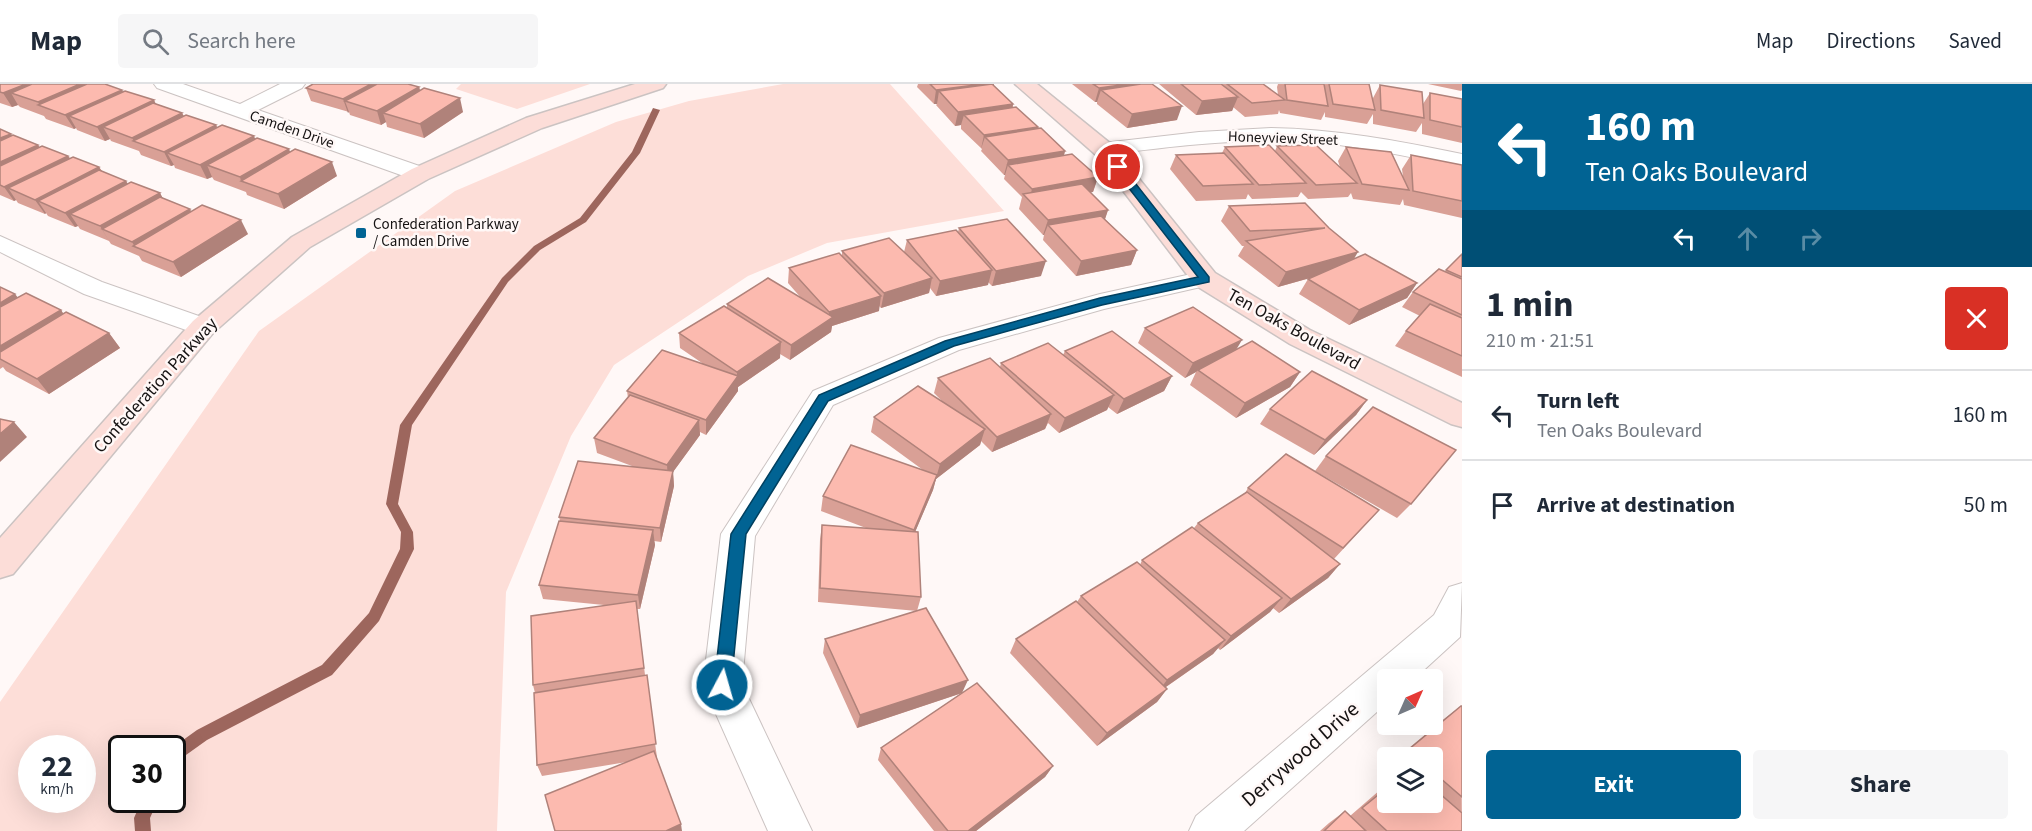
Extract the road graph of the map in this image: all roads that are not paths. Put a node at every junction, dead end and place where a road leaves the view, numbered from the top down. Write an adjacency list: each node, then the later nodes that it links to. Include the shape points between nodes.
1 (164, 84): 5 (street, Camden Drive)
2 (295, 84): 5 (street)
3 (656, 84): 8 (street, Confederation Parkway, via 534,123)
4 (1024, 84): 6 (street, Ten Oaks Boulevard)
5 (241, 111): 8 (street, Camden Drive)
6 (1103, 149): 7 (street, Honeyview Street, via 1210,136 1295,135 1378,143); 10 (street, Ten Oaks Boulevard)
7 (1462, 161)
8 (420, 174): 11 (street, Confederation Parkway, via 301,242)
9 (0, 243): 11 (street, via 93,288)
10 (1205, 279): 12 (street, Ten Oaks Boulevard, via 1300,337); 15 (street, via 1100,302 949,344 823,398 738,534 722,685)
11 (203, 327): 13 (street, Confederation Parkway)
12 (1462, 416)
13 (0, 563)
14 (1462, 598): 16 (street, Derrywood Drive, via 1447,626)
15 (790, 831)
16 (1211, 831)

